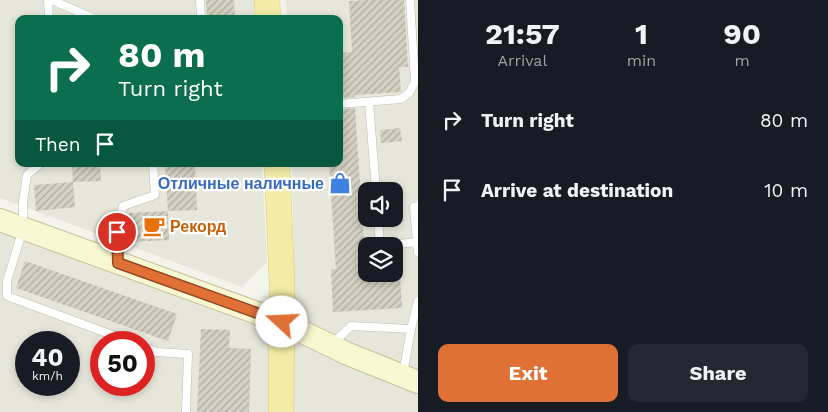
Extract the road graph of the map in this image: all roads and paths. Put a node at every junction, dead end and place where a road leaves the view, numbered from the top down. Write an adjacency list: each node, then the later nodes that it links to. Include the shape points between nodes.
1 (48, 0): 6 (lane)
2 (52, 0): 7 (lane)
3 (200, 0): 8 (lane)
4 (267, 0): 9 (main road)
5 (410, 0): 10 (lane, via 415,82 401,99)
6 (49, 15)
7 (86, 15)
8 (201, 15)
9 (268, 15)
10 (369, 102): 11 (lane); 15 (lane)
11 (343, 104)
12 (36, 167): 19 (lane, via 27,175)
13 (153, 167): 22 (lane, via 155,195 123,206 117,232)
14 (277, 167): 24 (main road)
15 (375, 182)
16 (418, 206): 20 (lane, via 414,207)
17 (0, 220): 19 (main road)
18 (379, 227): 20 (lane, via 380,246)
19 (24, 229): 22 (main road); 26 (lane, via 7,281 7,296)
20 (417, 242): 21 (lane)
21 (418, 252)
22 (118, 263): 24 (main road)
23 (418, 301): 25 (lane)
24 (282, 322): 27 (main road); 31 (main road)
25 (411, 329): 27 (lane, via 352,326); 29 (lane)
26 (101, 331)
27 (330, 345): 29 (main road)
28 (155, 351): 30 (lane, via 188,354)
29 (410, 379)
30 (186, 412)
31 (281, 412)

